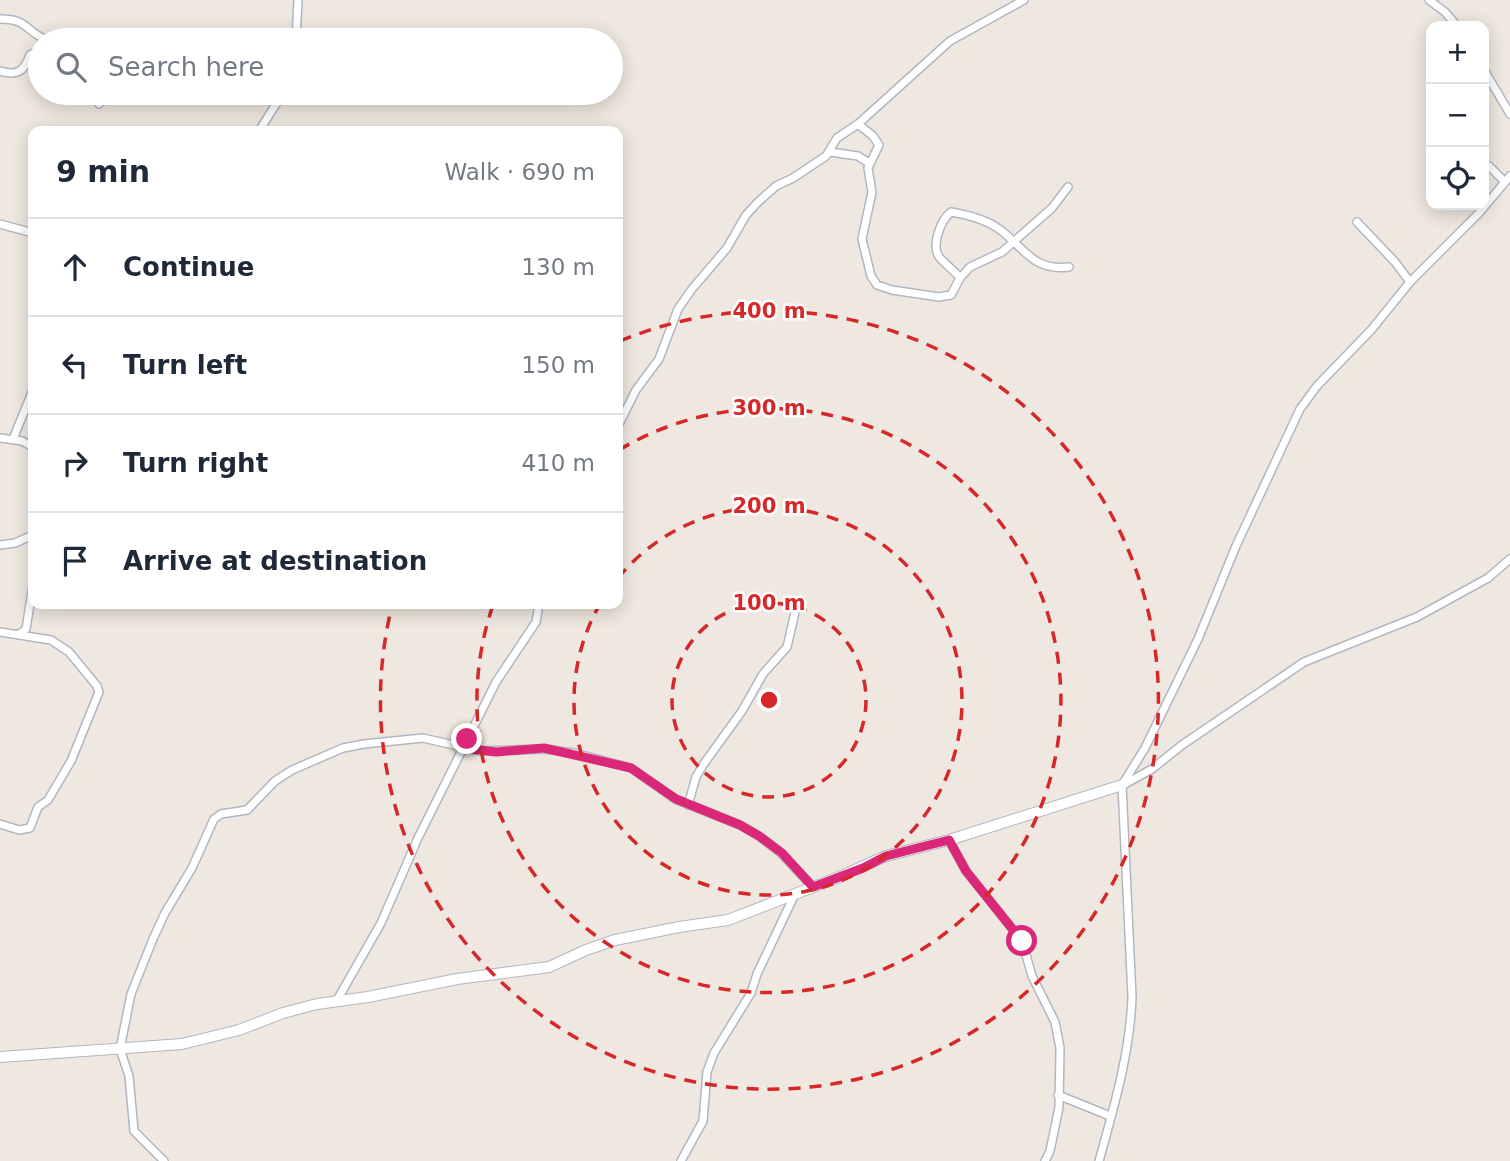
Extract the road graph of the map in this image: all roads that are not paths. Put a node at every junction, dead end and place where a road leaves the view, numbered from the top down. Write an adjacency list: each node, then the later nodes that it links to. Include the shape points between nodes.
1 (299, 0): 7 (street)
2 (1024, 0): 13 (street, via 950,41)
3 (1429, 0): 5 (street)
4 (0, 19): 6 (street, via 22,22)
5 (1453, 21)
6 (28, 28)
7 (297, 28)
8 (28, 60): 9 (street, via 19,73)
9 (0, 71)
10 (1489, 78): 12 (street)
11 (275, 105): 14 (street)
12 (1510, 114)
13 (858, 124): 15 (street, via 837,138); 16 (street, via 878,141)
14 (262, 126)
15 (830, 152): 16 (street, via 858,156); 28 (street, via 768,192 746,215 727,248 678,309 659,359)
16 (869, 163): 25 (street, via 872,192 862,239 867,266 877,285 945,298 954,293)
17 (1489, 166): 18 (street)
18 (1508, 179): 26 (street)
19 (1068, 187): 23 (street)
20 (1357, 222): 26 (street)
21 (0, 224): 22 (street)
22 (28, 232)
23 (1013, 242): 24 (street, via 1046,267); 25 (street); 25 (street, via 1002,230 951,212 940,228 936,251)
24 (1069, 267)
25 (960, 278)
26 (1410, 282): 41 (street, via 1300,409 1198,639)
27 (28, 402): 30 (street)
28 (623, 416)
29 (0, 438): 30 (street)
30 (13, 439): 31 (street)
31 (28, 445)
32 (28, 537): 33 (street)
33 (0, 545)
34 (1510, 559): 41 (street, via 1488,578 1417,617 1304,662 1152,769)
35 (796, 608): 42 (street, via 788,647 763,674 703,765)
36 (29, 609): 39 (street, via 26,629)
37 (538, 609): 40 (street, via 536,622 496,682)
38 (0, 632): 39 (street)
39 (18, 634): 43 (street, via 48,639 69,652 99,692 71,761 48,800 37,808 30,828)
40 (463, 748): 42 (street, via 496,752 544,748 615,763 631,768); 47 (street, via 381,923); 48 (street, via 423,738 343,748 285,774 244,812 216,817 153,939 131,994)
41 (1122, 785): 44 (main road); 51 (street, via 1131,1031)
42 (688, 805): 45 (street, via 759,836)
43 (0, 824)
44 (949, 840): 45 (main road, via 886,856); 50 (street, via 966,871 1024,944 1032,976 1058,1031)
45 (813, 887): 46 (main road)
46 (795, 894): 47 (main road, via 728,920 615,940 549,967); 53 (street, via 751,993 714,1053 707,1072 703,1121)
47 (336, 1002): 48 (main road, via 302,1007 201,1041)
48 (120, 1049): 49 (main road); 52 (street, via 129,1076 134,1132)
49 (0, 1057)
50 (1058, 1095): 51 (street); 54 (street, via 1058,1116)
51 (1110, 1116): 55 (street)
52 (164, 1161)
53 (681, 1161)
54 (1045, 1161)
55 (1098, 1161)

